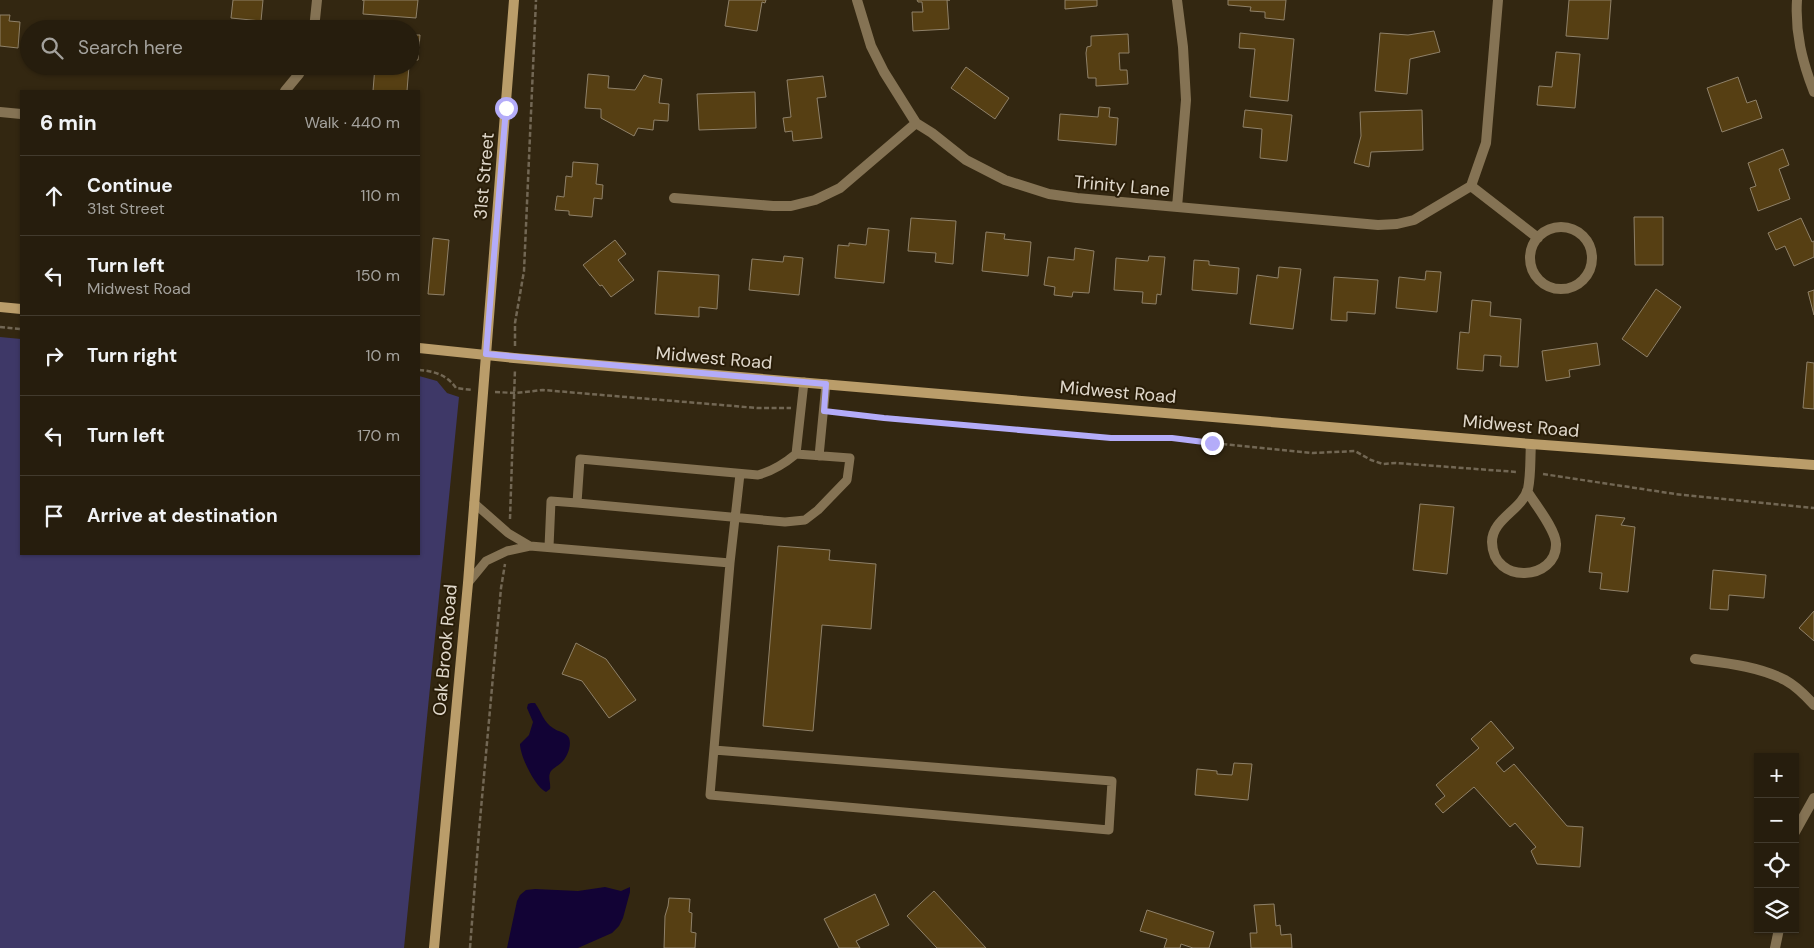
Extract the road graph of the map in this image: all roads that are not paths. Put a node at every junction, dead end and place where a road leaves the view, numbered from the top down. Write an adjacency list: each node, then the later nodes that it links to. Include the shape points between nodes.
1 (317, 0): 7 (street)
2 (514, 0): 21 (main road, 31st Street)
3 (857, 0): 13 (street, Trinity Lane, via 871,46)
4 (1177, 0): 16 (street, via 1186,100)
5 (1498, 0): 14 (street, via 1486,143)
6 (1798, 0): 10 (street, via 1799,46)
7 (315, 20)
8 (298, 75): 9 (street)
9 (286, 90)
10 (1814, 92)
11 (0, 112): 12 (street)
12 (20, 114)
13 (916, 123): 15 (street, via 840,188 815,200 773,206); 16 (street, Trinity Lane, via 981,169 1025,188 1077,198)
14 (1471, 186): 16 (street, Trinity Lane, via 1414,220 1397,224); 17 (street)
15 (674, 198)
16 (1177, 207)
17 (1538, 238): 17 (street, via 1530,256 1535,276 1550,288 1568,289 1582,282 1589,273 1593,255 1584,237 1567,227 1557,227)
18 (0, 307): 19 (main road)
19 (20, 309)
20 (420, 348): 21 (main road, Midwest Road)
21 (486, 354): 22 (main road, Midwest Road); 30 (main road, Oak Brook Road)
22 (804, 382): 23 (main road, Midwest Road); 25 (lane)
23 (826, 384): 24 (main road, Midwest Road); 26 (lane)
24 (1531, 444): 27 (main road, Midwest Road); 29 (street)
25 (796, 454): 26 (lane); 28 (lane, via 767,473)
26 (819, 456): 32 (lane, via 850,458 847,480 805,520 785,522)
27 (1814, 465)
28 (740, 474): 31 (lane, via 580,459); 32 (lane)
29 (1527, 491): 29 (street, via 1496,528 1492,539 1498,563 1519,573 1540,570 1549,564 1556,544 1554,533)
30 (474, 503): 33 (lane, via 508,533); 36 (main road, Oak Brook Road)
31 (577, 504): 32 (lane); 34 (lane, via 551,501)
32 (736, 518): 35 (lane)
33 (530, 546): 34 (lane); 36 (lane, via 507,551 486,561)
34 (549, 547): 35 (lane)
35 (730, 563): 39 (lane)
36 (468, 583): 43 (main road, Oak Brook Road)
37 (1695, 659): 38 (street, via 1766,672 1785,680)
38 (1814, 705)
39 (714, 750): 39 (lane, via 710,795 1108,830 1112,781)
40 (1814, 798): 41 (street)
41 (1799, 825)
42 (1778, 933): 44 (street)
43 (434, 948)
44 (1775, 948)

